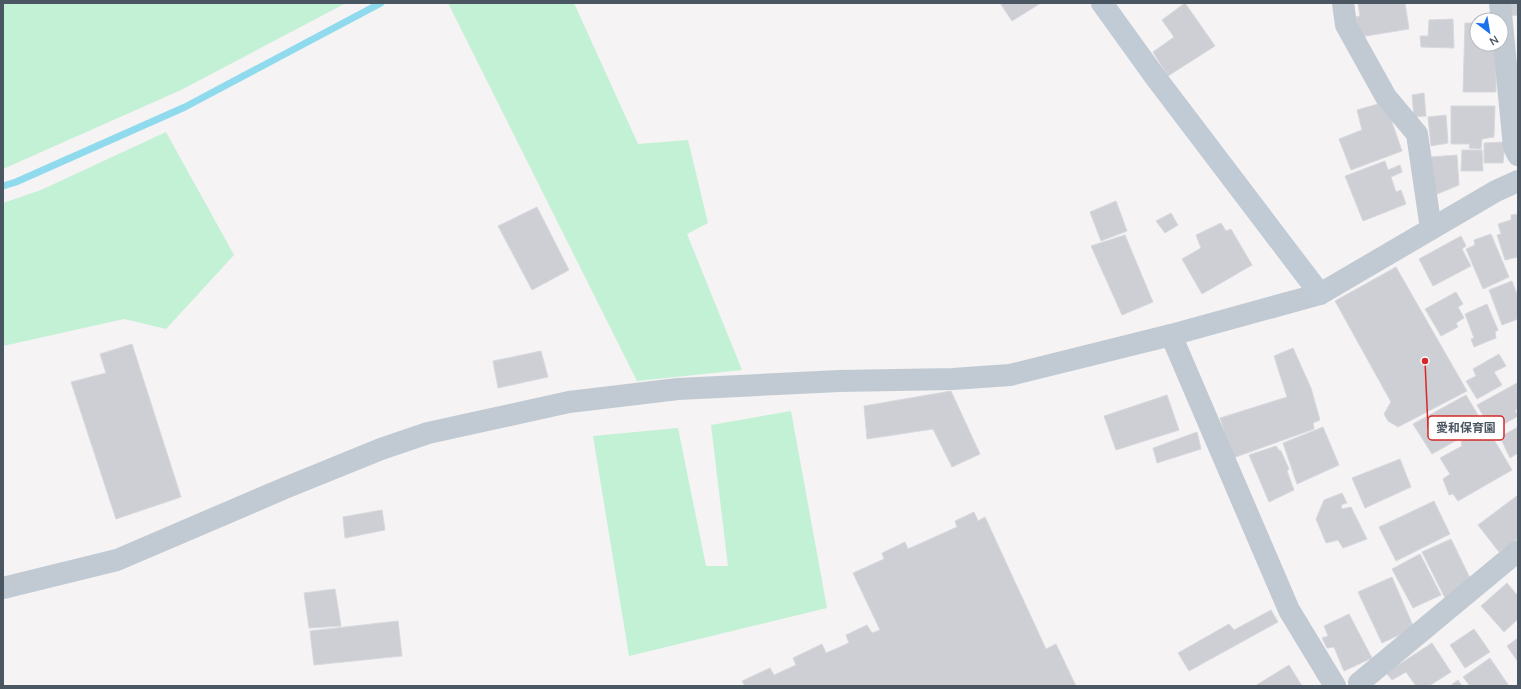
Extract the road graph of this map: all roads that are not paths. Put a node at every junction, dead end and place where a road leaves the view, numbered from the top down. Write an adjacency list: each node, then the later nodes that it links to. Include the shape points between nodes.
1 (1102, 3): 7 (street)
2 (1343, 3): 6 (street, via 1346,25 1386,97 1417,134)
3 (1500, 3): 4 (street, via 1514,147)
4 (1518, 155)
5 (1518, 182): 6 (street)
6 (1431, 229): 7 (street)
7 (1320, 294): 8 (street)
8 (1171, 335): 10 (street, via 1010,375 678,389 569,402 472,423 428,433 381,450 117,560); 12 (street, via 1289,610)
9 (1518, 551): 11 (street)
10 (3, 588)
11 (1358, 685)
12 (1335, 686)

